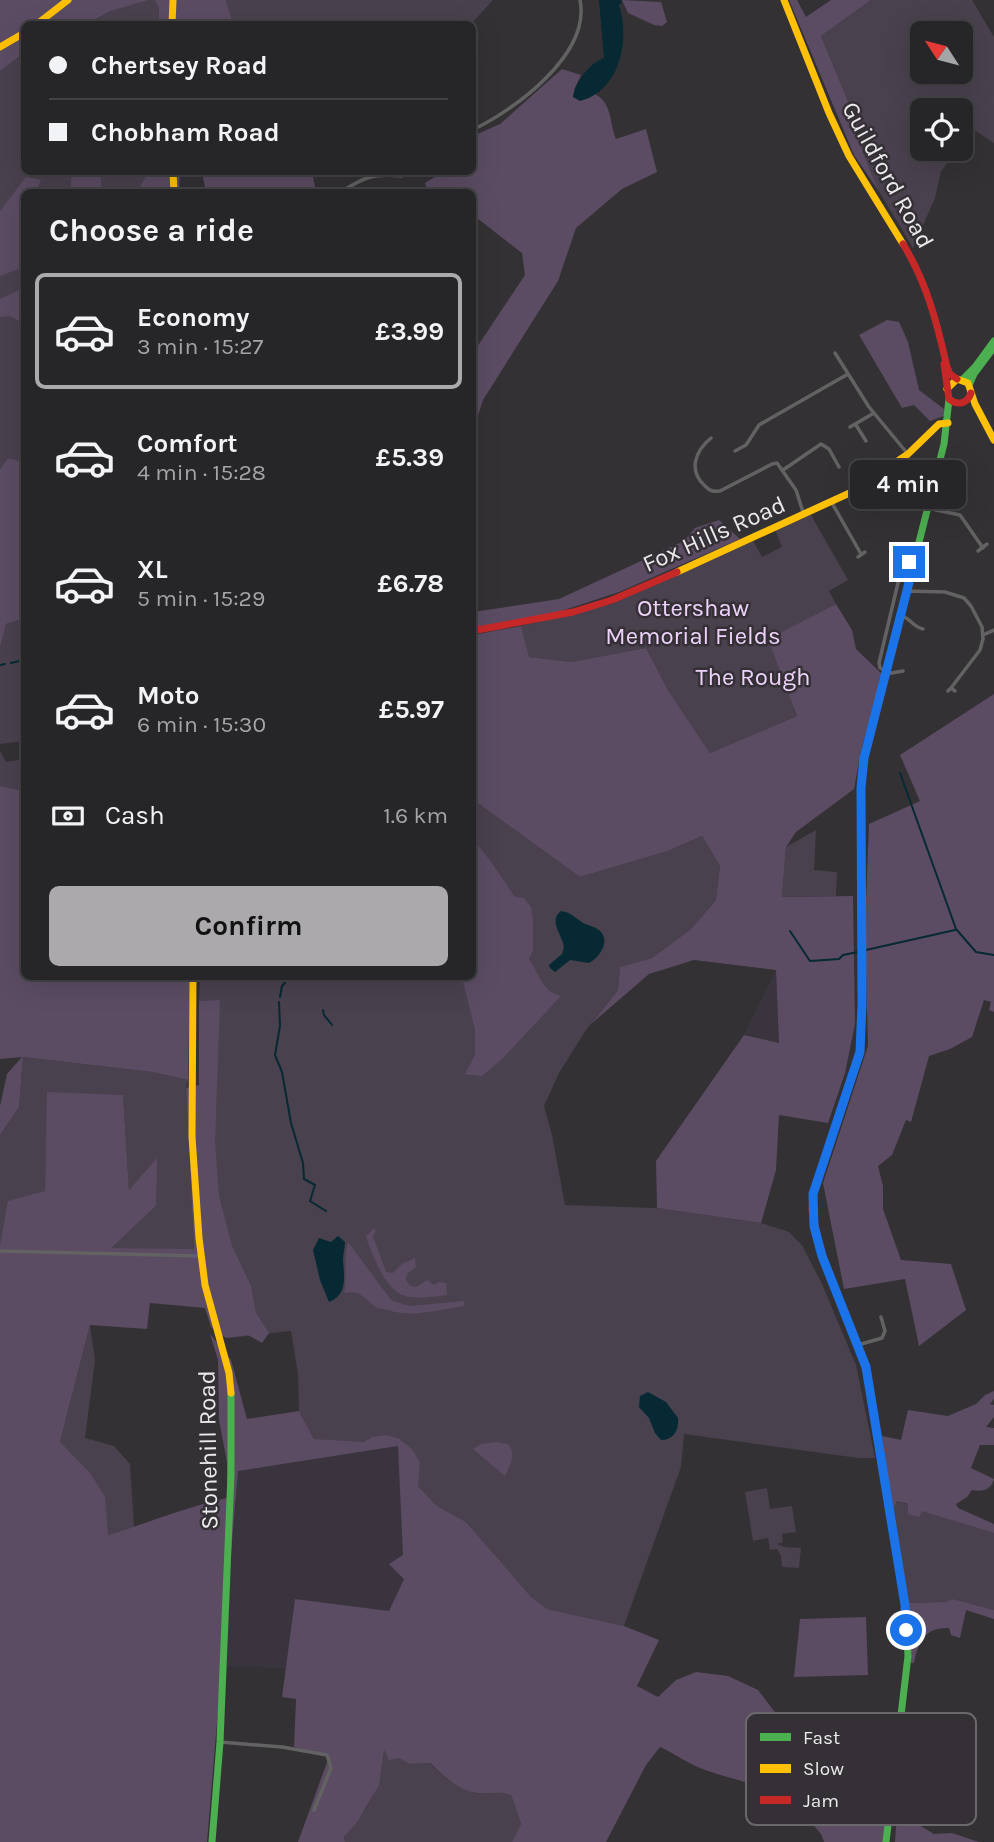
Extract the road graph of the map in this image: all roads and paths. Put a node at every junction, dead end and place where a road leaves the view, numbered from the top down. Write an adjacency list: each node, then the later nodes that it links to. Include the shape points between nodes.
1 (68, 0): 5 (main road)
2 (173, 0): 6 (main road)
3 (580, 0): 9 (street, via 575,36 554,68 518,103)
4 (784, 0): 12 (main road, Guildford Road, via 838,134 914,262)
5 (41, 21)
6 (173, 21)
7 (21, 35): 8 (main road)
8 (0, 47)
9 (476, 128)
10 (376, 175): 11 (street)
11 (347, 189)
12 (939, 331): 17 (main road, Guildford Road, via 947,367); 18 (main road, Guildford Road)
13 (994, 341): 15 (main road)
14 (835, 353): 16 (street)
15 (991, 353): 17 (main road); 19 (main road, via 974,374)
16 (848, 374): 22 (street); 29 (street, via 759,425)
17 (960, 380): 18 (main road); 19 (main road)
18 (947, 389): 20 (main road, Guildford Road)
19 (970, 389): 21 (main road); 28 (main road)
20 (950, 399): 21 (main road); 23 (main road, Guildford Road)
21 (961, 404): 23 (main road); 28 (main road, via 976,413)
22 (874, 413): 24 (street); 30 (street)
23 (948, 420): 30 (main road, Fox Hills Road); 35 (main road)
24 (855, 424): 25 (street); 27 (street)
25 (850, 427)
26 (711, 438): 32 (street, via 694,466 699,480 710,490 727,488 775,462)
27 (866, 441)
28 (994, 442)
29 (735, 452)
30 (908, 454): 34 (main road, Fox Hills Road)
31 (839, 467): 32 (street, via 821,444)
32 (783, 470): 39 (street)
33 (957, 470): 35 (street, via 945,480)
34 (884, 472): 36 (street); 37 (main road, Fox Hills Road)
35 (935, 480): 38 (main road)
36 (897, 500)
37 (832, 503): 39 (main road, Fox Hills Road); 41 (street)
38 (927, 508): 40 (street, via 960,515 985,546); 42 (main road)
39 (804, 515): 46 (main road, Fox Hills Road, via 612,600)
40 (978, 551)
41 (861, 554)
42 (914, 563): 43 (main road); 50 (street, via 902,566 879,663)
43 (906, 591): 44 (main road); 48 (street, via 944,592 964,598)
44 (901, 615): 45 (street); 50 (main road)
45 (923, 629)
46 (476, 630)
47 (994, 630): 48 (street)
48 (983, 635): 51 (street, via 980,650)
49 (903, 671): 50 (street)
50 (887, 672): 56 (main road, via 864,758 861,788 860,1052 813,1194 814,1226 822,1256)
51 (952, 690)
52 (193, 980): 54 (main road, Stonehill Road, via 192,1137)
53 (0, 1251): 54 (street)
54 (201, 1256): 58 (main road, Stonehill Road, via 229,1373 232,1405)
55 (881, 1317): 56 (street, via 882,1338)
56 (858, 1345): 57 (main road, via 866,1369 905,1605 908,1656)
57 (901, 1713)
58 (220, 1742): 59 (street, via 327,1755 331,1768); 60 (main road, Stonehill Road)
59 (314, 1810)
60 (212, 1842)

